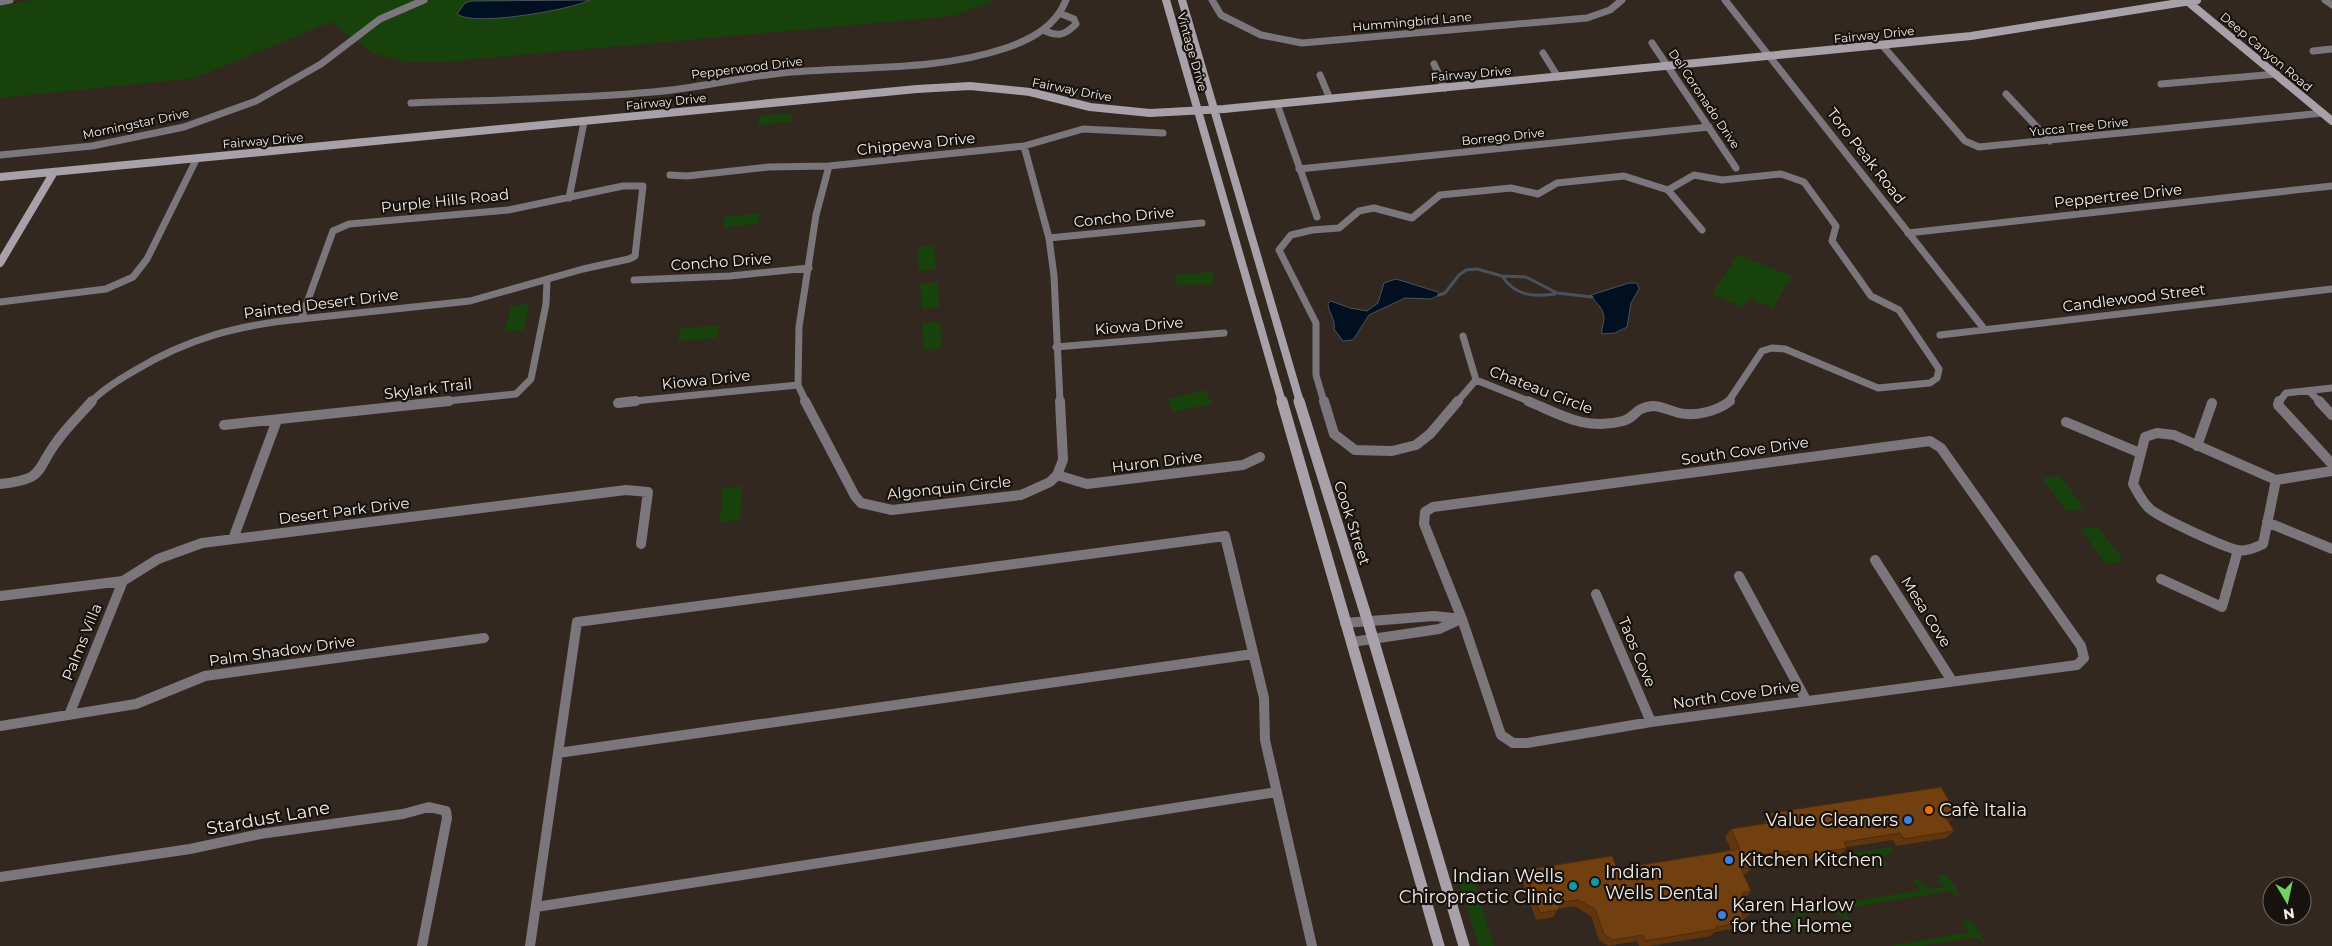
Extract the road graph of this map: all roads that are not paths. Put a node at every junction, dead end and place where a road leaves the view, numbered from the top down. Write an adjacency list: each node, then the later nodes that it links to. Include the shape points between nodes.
1 (10, 0): 12 (street)
2 (424, 0): 42 (street, Morningstar Drive, via 380,19 321,64 256,100 184,127 92,146)
3 (1066, 0): 14 (street, Pepperwood Drive)
4 (1166, 0): 34 (street, Vintage Drive)
5 (1182, 0): 33 (street, Vintage Drive)
6 (1212, 0): 7 (street, Hummingbird Lane, via 1222,15 1262,35 1302,43 1587,18 1610,10)
7 (1622, 0)
8 (1725, 0): 21 (street, Toro Peak Road)
9 (2187, 0): 10 (street, Fairway Drive); 17 (street, Fairway Drive, via 1971,36); 24 (street, Deep Canyon Road)
10 (2197, 0)
11 (2325, 0): 13 (street)
12 (0, 2)
13 (2332, 5)
14 (1059, 13): 15 (street, Pepperwood Drive); 15 (street, via 1074,19 1074,28 1057,36)
15 (1043, 30): 31 (street, Pepperwood Drive, via 985,54 934,62 784,73 656,91 562,99)
16 (1652, 44): 23 (street, Del Coronado Drive)
17 (1882, 45): 21 (street, Fairway Drive); 40 (street, Yucca Tree Drive, via 1972,146)
18 (2332, 49): 19 (street)
19 (2313, 51)
20 (1544, 53): 26 (street)
21 (1772, 57): 23 (street, Fairway Drive); 57 (street, Toro Peak Road)
22 (1434, 64): 28 (street)
23 (1669, 67): 26 (street, Fairway Drive); 38 (street, Del Coronado Drive)
24 (2277, 74): 27 (street); 35 (street, Deep Canyon Road)
25 (1320, 75): 30 (street)
26 (1558, 77): 28 (street, Fairway Drive)
27 (2161, 84)
28 (1445, 88): 30 (street, Fairway Drive)
29 (2006, 94): 40 (street)
30 (1330, 99): 32 (street, Fairway Drive)
31 (411, 103)
32 (1276, 104): 33 (street, Fairway Drive); 46 (street)
33 (1214, 109): 34 (street, Fairway Drive); 101 (street, Cook Street, via 1317,464)
34 (1197, 110): 37 (street, Fairway Drive, via 1150,113 1090,107 1030,92 970,86); 102 (street)
35 (2323, 113): 36 (street, Deep Canyon Road); 40 (street, Yucca Tree Drive)
36 (2332, 121)
37 (584, 122): 43 (street, Fairway Drive); 53 (street)
38 (1709, 127): 45 (street, Del Coronado Drive); 46 (street, Borrego Drive)
39 (1163, 133): 41 (street, Chippewa Drive, via 1083,129)
40 (2050, 141)
41 (1024, 146): 44 (street, Chippewa Drive); 58 (street)
42 (0, 155)
43 (197, 158): 47 (street, Fairway Drive); 64 (street, via 147,259 133,277 106,289)
44 (829, 166): 48 (street, Chippewa Drive, via 768,166 687,176); 60 (street, Algonquin Circle, via 816,215)
45 (1736, 168)
46 (1300, 169): 54 (street)
47 (54, 172): 49 (street, Fairway Drive); 59 (street)
48 (670, 175)
49 (0, 177)
50 (2332, 186): 57 (street, Peppertree Drive)
51 (1668, 190): 56 (street); 71 (street, Chateau Circle, via 1624,176 1557,183 1538,194 1511,188 1440,195 1412,218 1374,208 1359,211 1340,228 1291,235 1279,250 1316,323 1316,374 1334,434 1355,450 1392,451 1416,445 1430,434); 71 (street, Chateau Circle, via 1694,175 1722,180 1781,174 1804,182 1836,226 1832,241 1871,296 1899,310 1936,363 1937,378 1930,383 1878,388 1785,349 1772,348 1762,351 1729,402 1716,410 1682,414 1655,406 1638,409 1623,421 1587,425)
52 (643, 196): 53 (street, Purple Hills Road, via 643,186 623,186); 62 (street, Painted Desert Drive, via 635,256 623,263 599,265)
53 (569, 198): 65 (street, Purple Hills Road, via 508,210 349,224 333,231)
54 (1317, 217)
55 (1202, 223): 58 (street, Concho Drive)
56 (1702, 230)
57 (1908, 233): 66 (street, Toro Peak Road)
58 (1049, 238): 70 (street, via 1054,276)
59 (0, 263)
60 (809, 268): 61 (street, Concho Drive, via 722,277); 72 (street, Algonquin Circle, via 799,327)
61 (634, 280)
62 (547, 281): 65 (street, Painted Desert Drive, via 470,301); 78 (street, Skylark Trail, via 546,304 531,379 516,394)
63 (2332, 289): 66 (street, Candlewood Street)
64 (0, 302)
65 (301, 318): 88 (street, Painted Desert Drive, via 218,332 150,361 94,399 33,477)
66 (1985, 330): 68 (street, Candlewood Street)
67 (1224, 332): 70 (street, Kiowa Drive)
68 (1940, 335)
69 (1463, 336): 71 (street)
70 (1056, 347): 86 (street, via 1063,460)
71 (1476, 380)
72 (798, 385): 75 (street, Kiowa Drive); 86 (street, Algonquin Circle, via 854,496 868,505 892,510 1021,495 1042,488)
73 (2332, 388): 74 (street)
74 (2309, 391): 77 (street); 84 (street, via 2286,393 2278,405)
75 (618, 403)
76 (2212, 403): 81 (street)
77 (2332, 415)
78 (277, 420): 80 (street, Skylark Trail); 90 (street)
79 (2066, 422): 82 (street)
80 (224, 425)
81 (2198, 446): 82 (street, via 2174,435 2157,433 2145,438); 87 (street)
82 (2140, 453): 93 (street, via 2133,484 2150,509 2162,518)
83 (1260, 457): 86 (street, Huron Drive, via 1242,465 1087,484)
84 (2332, 464)
85 (2332, 471): 87 (street)
86 (1057, 474)
87 (2276, 480): 89 (street)
88 (0, 484)
89 (2267, 522): 92 (street); 93 (street, via 2262,544 2253,549)
90 (233, 539): 91 (street, Desert Park Drive, via 626,490 648,492); 97 (street, Desert Park Drive, via 202,543 167,556)
91 (641, 544)
92 (2332, 549)
93 (2238, 550): 96 (street, via 2222,607)
94 (1875, 560): 108 (street, Mesa Cove)
95 (1740, 576): 109 (street)
96 (2161, 579)
97 (123, 581): 99 (street, Desert Park Drive); 110 (street, Palms Villa)
98 (1596, 594): 111 (street, Taos Cove)
99 (0, 596)
100 (1462, 619): 101 (street, via 1434,616); 104 (street, via 1438,629); 106 (street, South Cove Drive, via 1424,524 1425,512 1433,506 1930,442 1942,448); 111 (street, North Cove Drive, via 1501,735 1513,743 1527,744)
101 (1368, 622): 102 (street); 104 (street, Cook Street)
102 (1345, 623): 105 (street)
103 (484, 638): 110 (street, Palm Shadow Drive, via 205,676 136,704)
104 (1372, 638): 105 (street); 121 (street, Cook Street)
105 (1352, 642): 120 (street)
106 (2082, 646): 108 (street, North Cove Drive, via 2084,658 2078,665)
107 (1253, 654): 113 (street); 113 (street, via 1225,536 577,622); 114 (street, via 1264,698 1265,740)
108 (1952, 681): 109 (street, North Cove Drive)
109 (1806, 700): 111 (street, North Cove Drive)
110 (69, 715): 112 (street, Palm Shadow Drive)
111 (1651, 722)
112 (0, 726)
113 (558, 753): 116 (street)
114 (1277, 792): 116 (street); 119 (street)
115 (0, 877): 117 (street, Stardust Lane, via 190,849 260,834 403,814 429,807 446,811 447,818)
116 (536, 907): 118 (street)
117 (422, 946)
118 (530, 946)
119 (1312, 946)
120 (1439, 946)
121 (1464, 946)

